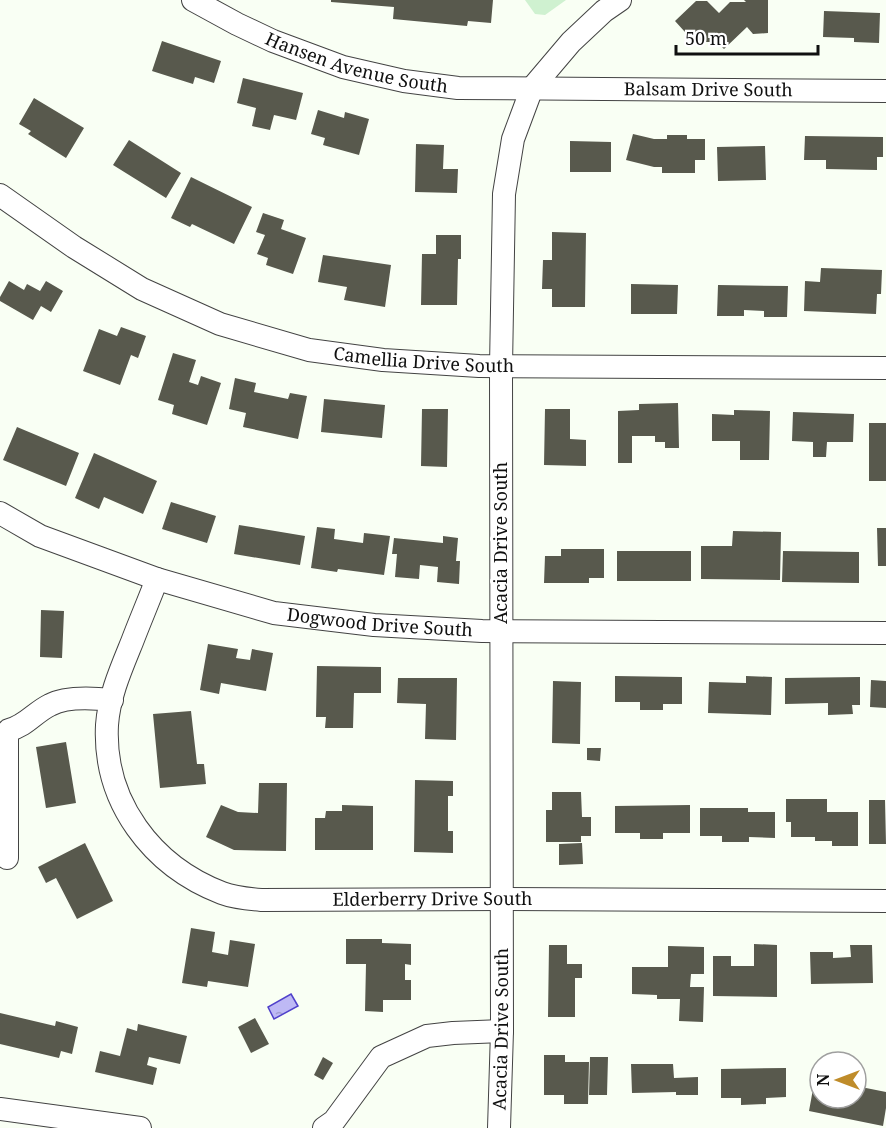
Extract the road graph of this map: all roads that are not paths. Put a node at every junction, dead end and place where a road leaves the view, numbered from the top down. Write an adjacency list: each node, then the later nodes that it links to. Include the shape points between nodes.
1 (193, 0): 3 (street, Hansen Avenue South, via 273,41 343,66 404,81 458,88)
2 (620, 0): 3 (street, Acacia Drive South, via 571,42)
3 (532, 88): 4 (street, Balsam Drive South); 6 (street, Acacia Drive South, via 513,139 504,194)
4 (886, 91)
5 (0, 195): 6 (street, Camellia Drive South, via 142,289 220,324 309,350 383,360)
6 (501, 367): 7 (street, Camellia Drive South); 10 (street, Acacia Drive South)
7 (886, 368)
8 (0, 513): 9 (street, Dogwood Drive South, via 40,536)
9 (157, 579): 10 (street, Dogwood Drive South, via 274,613 374,626); 12 (street, Elderberry Drive South)
10 (501, 631): 11 (street, Dogwood Drive South); 15 (street, Acacia Drive South)
11 (886, 633)
12 (112, 700): 13 (street, via 64,700 49,705 9,730); 15 (street, Elderberry Drive South, via 107,725 109,755 124,809 150,846 179,871 203,884 224,894 262,900)
13 (3, 741): 14 (street)
14 (7, 858)
15 (502, 899): 16 (street, Elderberry Drive South); 17 (street, Acacia Drive South)
16 (886, 901)
17 (502, 1031): 20 (street, via 427,1036 381,1057 334,1121); 21 (street, Acacia Drive South)
18 (0, 1110): 19 (street)
19 (140, 1128)
20 (324, 1128)
21 (499, 1128)

